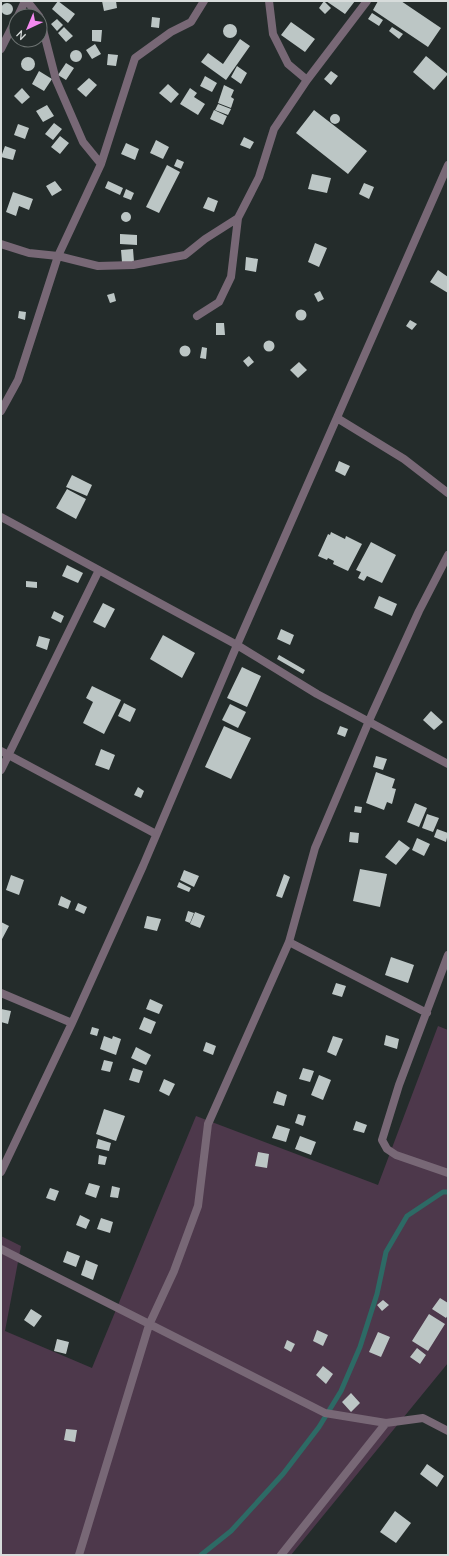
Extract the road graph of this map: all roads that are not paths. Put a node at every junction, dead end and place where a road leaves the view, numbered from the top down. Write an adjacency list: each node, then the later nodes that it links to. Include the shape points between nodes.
1 (204, 1): 8 (street, via 191,22 171,32 135,58)
2 (269, 1): 7 (street, via 276,40 288,64)
3 (367, 1): 7 (street)
4 (8, 35): 6 (street)
5 (48, 48): 8 (street, via 56,80 83,142)
6 (1, 49)
7 (307, 80): 10 (street, via 274,129 259,177)
8 (101, 164): 12 (street)
9 (448, 165): 15 (street)
10 (238, 218): 12 (street, via 185,255 163,260 133,265 98,266); 13 (street, via 231,277 219,302)
11 (1, 244): 12 (street, via 29,253)
12 (58, 256): 14 (street, via 18,380)
13 (197, 316)
14 (1, 411)
15 (337, 418): 16 (street, via 404,459); 20 (street)
16 (448, 493)
17 (1, 517): 19 (street)
18 (448, 555): 21 (street, via 419,611)
19 (99, 570): 20 (street); 23 (street)
20 (237, 645): 21 (street, via 317,694); 26 (street)
21 (369, 722): 24 (street); 27 (street, via 315,848)
22 (1, 750): 23 (street)
23 (9, 754): 25 (street); 26 (street)
24 (448, 764)
25 (1, 770)
26 (156, 834): 31 (street)
27 (289, 942): 30 (street); 35 (street, via 208,1124 198,1206 174,1272)
28 (448, 956): 30 (street)
29 (1, 993): 31 (street)
30 (427, 1012): 33 (street, via 399,1085 382,1140 386,1149 396,1155)
31 (72, 1023): 32 (street)
32 (1, 1172)
33 (448, 1173)
34 (1, 1249): 35 (street)
35 (149, 1325): 36 (street, via 324,1413); 38 (street)
36 (386, 1424): 37 (street, via 423,1418); 39 (street)
37 (448, 1431)
38 (79, 1555)
39 (281, 1555)

